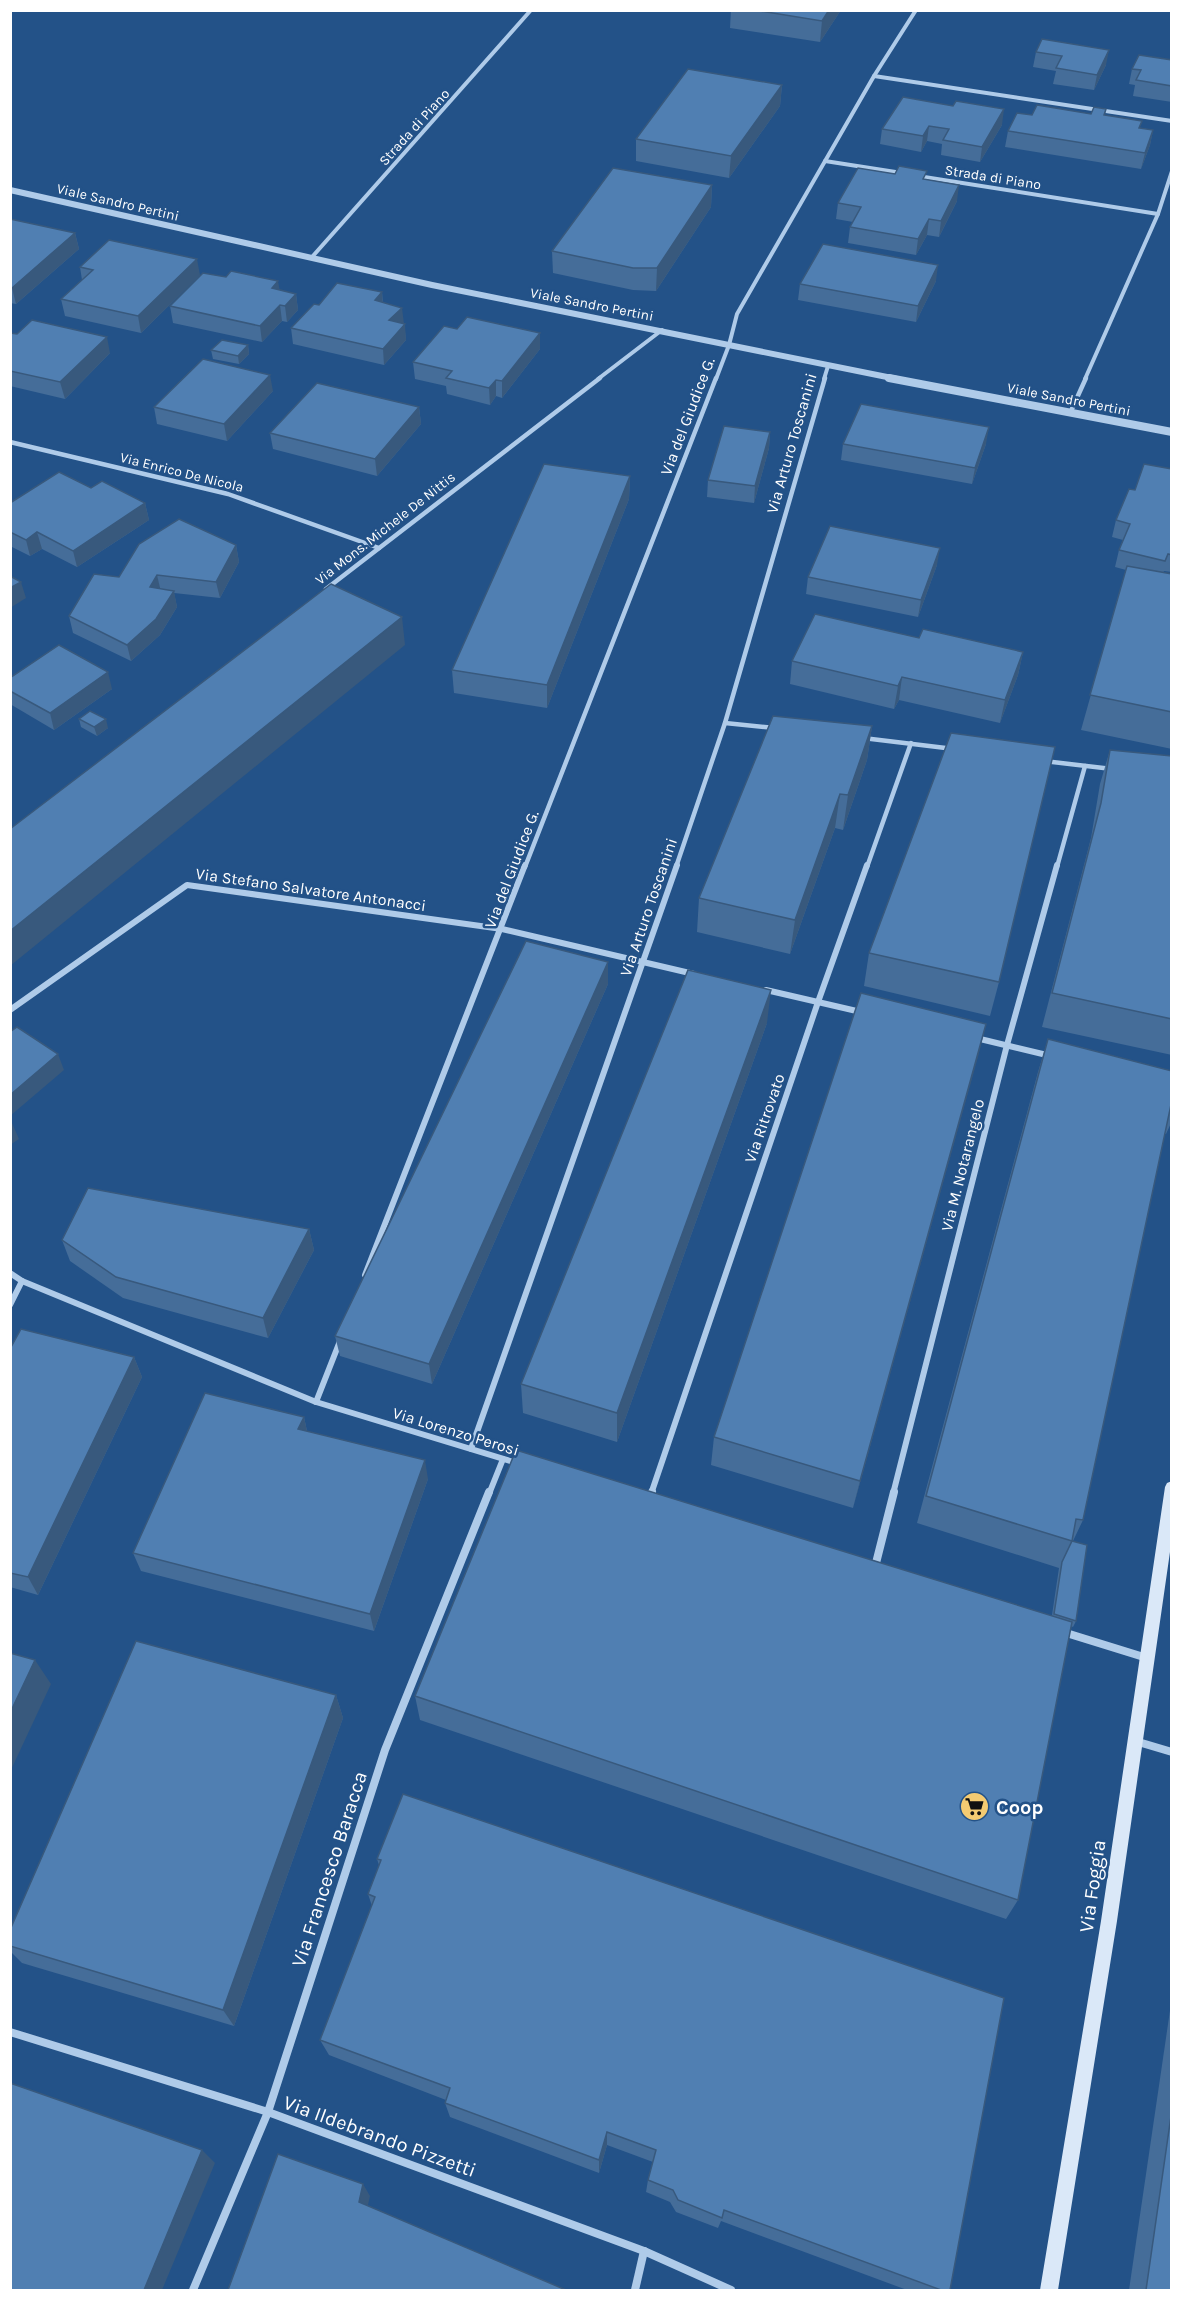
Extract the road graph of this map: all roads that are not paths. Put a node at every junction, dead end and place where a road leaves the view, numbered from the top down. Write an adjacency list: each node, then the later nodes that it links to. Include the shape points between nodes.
1 (531, 10): 11 (street, Strada di Piano)
2 (916, 10): 3 (street)
3 (874, 76): 4 (street); 5 (street)
4 (1172, 122)
5 (825, 161): 7 (street); 13 (street, via 736,314)
6 (1172, 171): 10 (street)
7 (905, 174)
8 (916, 176): 10 (street, Strada di Piano)
9 (10, 190): 11 (street, Viale Sandro Pertini)
10 (1158, 214): 15 (street)
11 (312, 258): 12 (street, Viale Sandro Pertini)
12 (662, 330): 13 (street, Viale Sandro Pertini); 18 (street, Via Mons. Michele De Nittis)
13 (729, 345): 14 (street, Viale Sandro Pertini); 28 (street, Via del Giudice G.)
14 (828, 366): 15 (street, Viale Sandro Pertini); 20 (street, Via Arturo Toscanini)
15 (1071, 411): 16 (street, Viale Sandro Pertini)
16 (1172, 432)
17 (10, 442): 18 (street, Via Enrico De Nicola, via 228,494)
18 (379, 548): 19 (street, Via Mons. Michele De Nittis)
19 (322, 592)
20 (725, 723): 21 (street); 29 (street, Via Arturo Toscanini)
21 (783, 729)
22 (853, 737): 23 (street)
23 (910, 743): 24 (street); 32 (street, Via Ritrovato)
24 (957, 749)
25 (1038, 760): 26 (street)
26 (1085, 766): 27 (street); 36 (street, Via M. Notarangelo)
27 (1118, 769)
28 (502, 929): 29 (street, Via Stefano Salvatore Antonacci); 33 (street, Via Stefano Salvatore Antonacci, via 188,885); 40 (street, Via del Giudice G.)
29 (644, 962): 30 (street, Via Stefano Salvatore Antonacci); 44 (street, Via Arturo Toscanini)
30 (702, 975)
31 (760, 988): 32 (street)
32 (818, 1002): 34 (street); 48 (street, Via Ritrovato)
33 (10, 1010)
34 (873, 1015)
35 (973, 1038): 36 (street)
36 (1007, 1045): 37 (street); 50 (street, Via M. Notarangelo)
37 (1062, 1058)
38 (10, 1272): 39 (street, Via Lorenzo Perosi)
39 (22, 1281): 41 (street); 43 (street, Via Lorenzo Perosi)
40 (363, 1281)
41 (10, 1305)
42 (342, 1336): 43 (street)
43 (316, 1402): 44 (street, Via Lorenzo Perosi)
44 (471, 1449): 45 (street, Via Lorenzo Perosi)
45 (502, 1459): 46 (street, Via Lorenzo Perosi); 57 (street, Via Francesco Baracca, via 385,1750)
46 (525, 1466)
47 (1172, 1487): 53 (main road, Via Foggia)
48 (648, 1504)
49 (862, 1569): 50 (street)
50 (873, 1573): 51 (street)
51 (885, 1576)
52 (1056, 1629): 53 (street)
53 (1147, 1658): 54 (main road, Via Foggia)
54 (1134, 1741): 55 (street); 62 (main road, Via Foggia)
55 (1172, 1752)
56 (10, 2032): 57 (street, Via Ildebrando Pizzetti)
57 (268, 2112): 58 (street, Via Ildebrando Pizzetti); 59 (street, Via Francesco Baracca)
58 (644, 2251): 60 (street); 61 (street, Via Ildebrando Pizzetti)
59 (193, 2290)
60 (635, 2290)
61 (731, 2290)
62 (1049, 2290)

